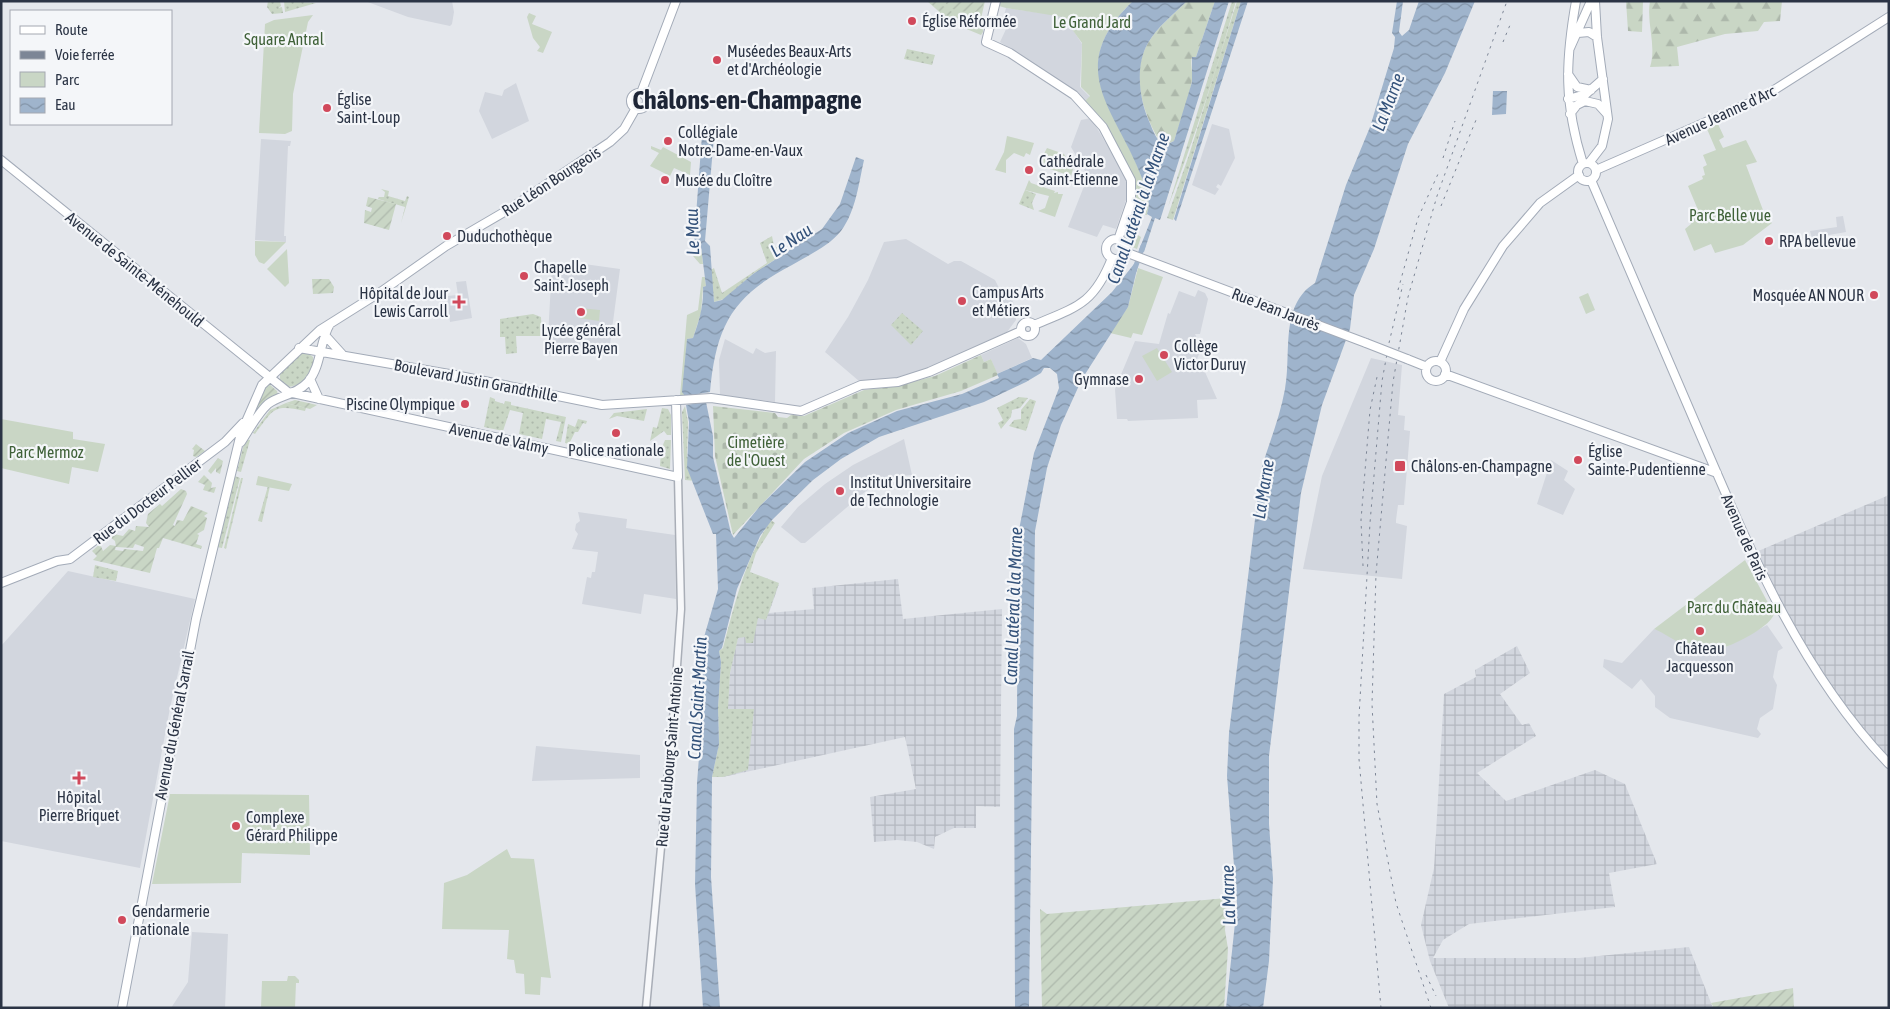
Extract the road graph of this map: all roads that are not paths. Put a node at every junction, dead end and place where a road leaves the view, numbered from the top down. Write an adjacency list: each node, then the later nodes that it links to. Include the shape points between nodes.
1 (676, 1): 26 (main road, Rue Léon Bourgeois, via 641,93 646,96 646,104 636,108 624,129 603,147 511,208 446,246 330,324)
2 (996, 1): 23 (main road, via 986,42 1010,53 1082,103 1100,123 1131,180 1131,202)
3 (1576, 1): 11 (main road)
4 (1591, 1): 6 (main road)
5 (1595, 1): 7 (main road)
6 (1586, 15): 7 (main road); 9 (main road)
7 (1596, 16): 10 (main road)
8 (1889, 17): 20 (main road, Avenue Jeanne d'Arc, via 1763,97)
9 (1578, 33): 10 (main road, via 1586,31); 11 (main road)
10 (1597, 37): 13 (main road)
11 (1568, 52): 12 (main road)
12 (1567, 73): 14 (main road, via 1577,87); 15 (main road)
13 (1603, 79): 14 (main road); 17 (main road)
14 (1591, 90): 15 (main road)
15 (1568, 99): 16 (main road)
16 (1570, 114): 17 (main road, via 1577,105 1586,101 1598,104); 19 (main road)
17 (1607, 114): 19 (main road, via 1606,137)
18 (1, 160): 33 (main road, Avenue de Sainte-Ménehould)
19 (1586, 164): 20 (main road); 21 (main road, via 1579,169)
20 (1596, 170): 22 (main road)
21 (1579, 175): 22 (main road, via 1583,180); 30 (main road, via 1540,203 1503,246 1464,309)
22 (1591, 180): 41 (main road, Avenue de Paris)
23 (1118, 240): 24 (main road, via 1125,245); 25 (main road, via 1107,245)
24 (1127, 253): 25 (main road, via 1118,259); 31 (main road, Rue Jean Jaurès, bridge)
25 (1112, 258): 37 (main road, Boulevard Justin Grandthille, via 1092,295 1078,306 1034,326 1031,336 1021,331 929,372 898,382 861,385 800,411 711,398)
26 (322, 333): 27 (main road, Rue Léon Bourgeois); 28 (main road); 29 (main road)
27 (300, 348): 28 (main road); 33 (main road, Rue Léon Bourgeois)
28 (323, 354): 29 (main road, Boulevard Justin Grandthille); 34 (main road)
29 (342, 354): 37 (main road, Boulevard Justin Grandthille, via 609,406)
30 (1440, 362): 31 (main road); 32 (main road)
31 (1427, 366): 32 (main road, via 1426,373 1431,380 1438,380)
32 (1445, 374): 41 (main road)
33 (268, 378): 35 (main road, Avenue de Sainte-Ménehould); 38 (main road, Rue Léon Bourgeois)
34 (310, 379): 35 (main road); 36 (main road)
35 (292, 394): 36 (main road, Avenue de Valmy); 39 (main road, via 267,406)
36 (319, 399): 42 (main road, Avenue de Valmy)
37 (678, 400): 42 (main road)
38 (244, 422): 39 (main road); 40 (main road, Rue du Docteur Pellier)
39 (242, 434): 40 (main road, Rue du Docteur Pellier); 45 (main road, Avenue du Général Sarrail, via 180,692)
40 (225, 442): 43 (main road, Rue du Docteur Pellier, via 70,559)
41 (1717, 473): 44 (main road, Avenue de Paris, via 1758,568 1793,632 1844,708)
42 (678, 477): 46 (street, Rue du Faubourg Saint-Antoine, via 681,609)
43 (1, 583)
44 (1889, 764)
45 (122, 1008)
46 (646, 1008)

